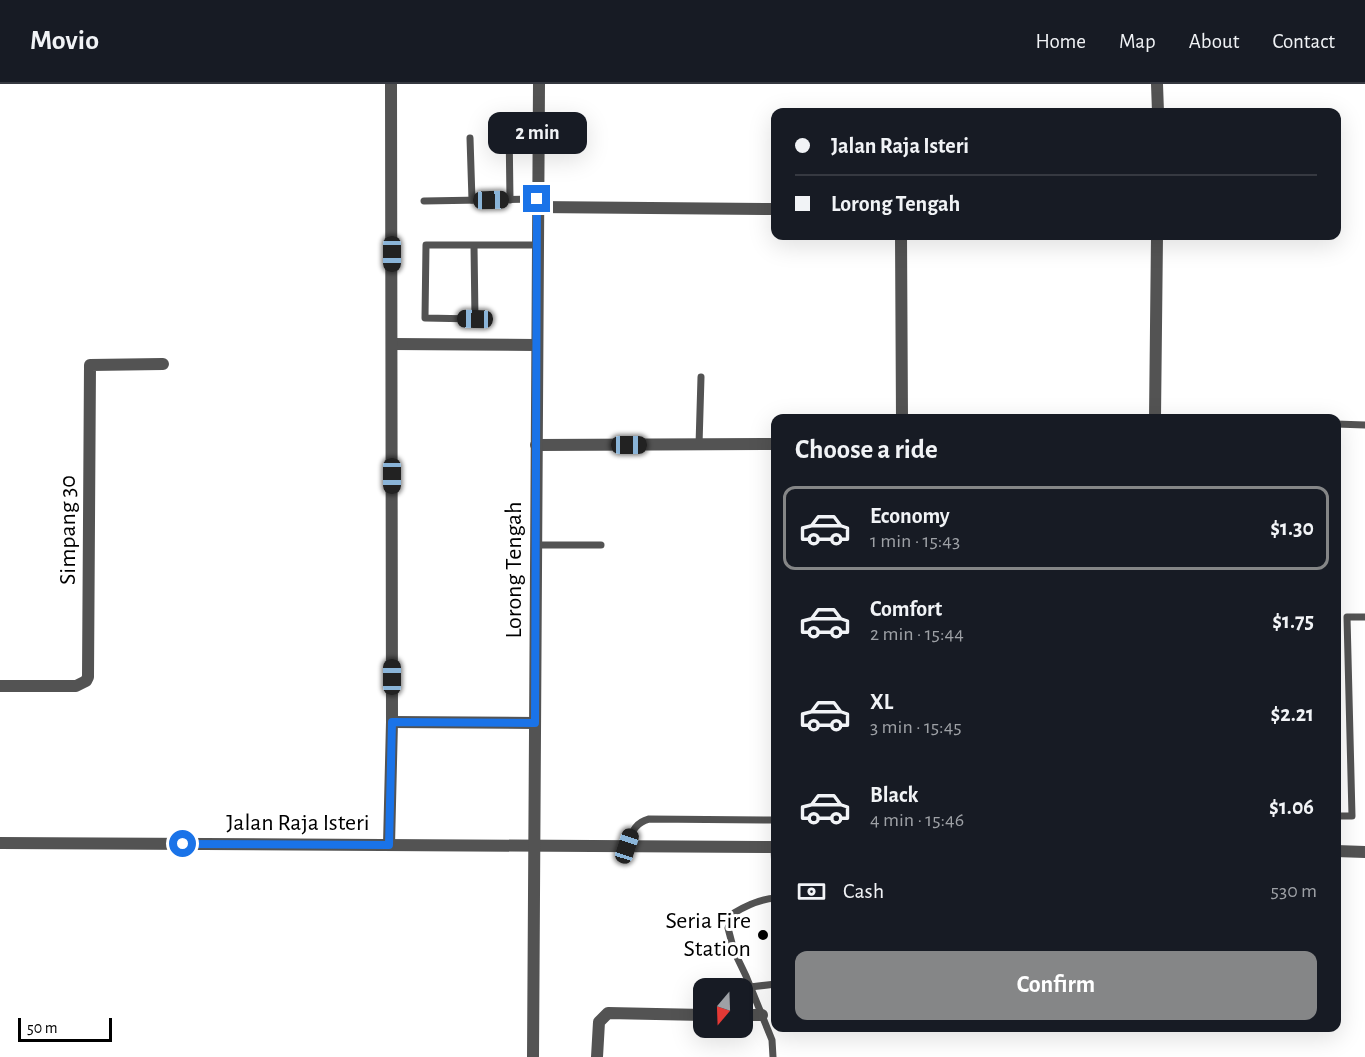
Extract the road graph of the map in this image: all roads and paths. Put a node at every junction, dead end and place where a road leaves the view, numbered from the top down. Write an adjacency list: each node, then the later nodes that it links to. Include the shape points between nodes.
1 (391, 84): 16 (street)
2 (539, 84): 10 (street, Lorong Tengah)
3 (1157, 84): 4 (street)
4 (1158, 108)
5 (509, 125): 8 (lane)
6 (470, 138): 7 (lane)
7 (472, 200): 8 (lane); 9 (lane)
8 (510, 200): 10 (lane)
9 (424, 201)
10 (537, 203): 11 (street); 15 (street, Lorong Tengah)
11 (771, 209)
12 (901, 240): 20 (street)
13 (1157, 240): 21 (street)
14 (474, 245): 14 (lane, via 426,245 425,318 475,319); 15 (lane)
15 (536, 245): 17 (street, Lorong Tengah)
16 (392, 344): 17 (street); 31 (street)
17 (536, 345): 25 (street, Lorong Tengah)
18 (163, 364): 30 (street, Simpang 30, via 90,364 86,681 76,686)
19 (701, 376): 26 (lane)
20 (902, 414)
21 (1155, 414)
22 (1341, 424): 23 (lane)
23 (1365, 424)
24 (771, 444): 26 (street)
25 (536, 445): 26 (street); 27 (street, Lorong Tengah)
26 (699, 445)
27 (535, 545): 28 (lane); 32 (street, Lorong Tengah)
28 (601, 545)
29 (1365, 617): 33 (lane, via 1347,617 1352,816)
30 (0, 686)
31 (392, 722): 32 (street); 36 (street)
32 (535, 723): 37 (street, Lorong Tengah)
33 (1341, 816)
34 (771, 820): 38 (lane, via 649,819 633,830)
35 (0, 843): 36 (street, Jalan Raja Isteri)
36 (389, 845): 37 (street, Jalan Raja Isteri)
37 (534, 846): 38 (street, Jalan Raja Isteri); 50 (street, Lorong Tengah)
38 (627, 846): 39 (street, Jalan Raja Isteri)
39 (771, 848)
40 (1341, 851): 41 (street)
41 (1365, 852)
42 (771, 897): 43 (lane, via 734,913 728,928)
43 (746, 978)
44 (771, 985): 45 (lane)
45 (753, 987)
46 (753, 994): 49 (lane)
47 (693, 1014): 51 (street, via 608,1013 599,1022)
48 (753, 1016): 49 (street)
49 (762, 1016): 52 (lane, via 772,1040)
50 (533, 1057)
51 (597, 1057)
52 (773, 1057)

